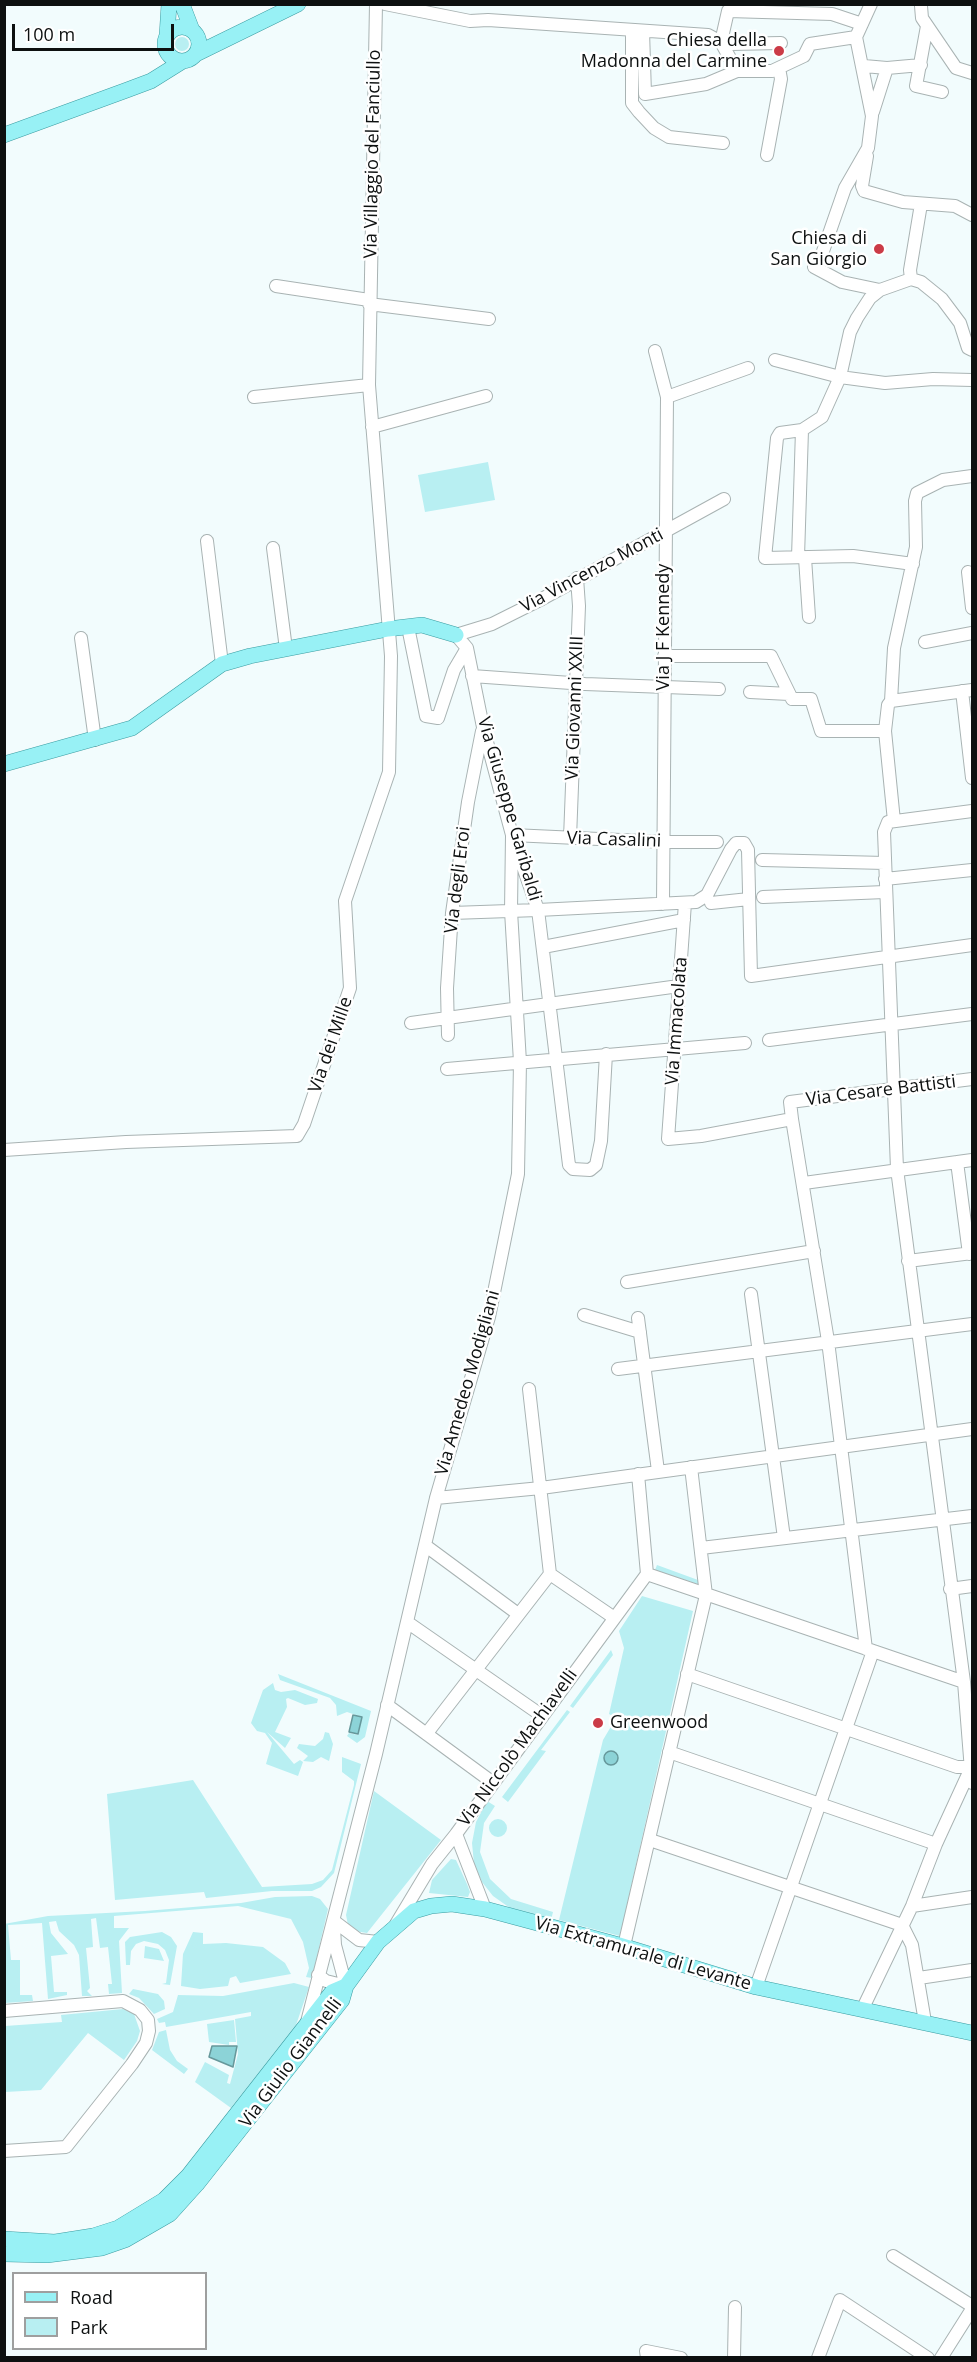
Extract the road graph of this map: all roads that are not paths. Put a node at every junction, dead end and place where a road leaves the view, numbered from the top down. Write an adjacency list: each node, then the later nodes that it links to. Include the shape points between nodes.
1 (169, 4): 14 (main road)
2 (182, 4): 11 (main road)
3 (298, 4): 12 (main road)
4 (376, 4): 36 (street, Via Villaggio del Fanciullo)
5 (385, 4): 10 (street, via 470,21)
6 (871, 4): 8 (street)
7 (920, 5): 9 (street)
8 (862, 24): 13 (street); 15 (street, via 832,14 728,11)
9 (927, 26): 18 (street); 23 (street, via 956,68)
10 (637, 30): 15 (street, via 708,35); 22 (street, via 645,94 706,84); 28 (street, via 632,103 654,128 669,136)
11 (193, 32): 12 (main road, via 215,39); 14 (main road, via 175,28); 17 (main road, via 199,44)
12 (229, 37): 17 (main road)
13 (856, 37): 19 (street); 20 (street, via 810,44 804,56)
14 (166, 41): 17 (main road, via 169,55); 24 (main road, via 155,68)
15 (726, 43): 16 (street); 22 (street)
16 (781, 43)
17 (189, 58): 24 (main road)
18 (921, 65): 21 (street); 25 (street, via 916,86)
19 (864, 66): 21 (street); 26 (street)
20 (779, 68): 22 (street); 30 (street, via 781,79)
21 (886, 68): 26 (street)
22 (737, 71)
23 (972, 73)
24 (141, 84): 27 (main road)
25 (942, 92)
26 (872, 116): 29 (street)
27 (4, 135)
28 (723, 143)
29 (868, 148): 31 (street, via 864,191); 35 (street, via 845,188 814,267 842,282)
30 (767, 155)
31 (921, 204): 32 (street); 33 (street)
32 (971, 209)
33 (911, 279): 35 (street); 38 (street, via 942,298 960,323)
34 (276, 286): 36 (street)
35 (880, 291): 42 (street, via 870,298 850,332)
36 (369, 302): 37 (street); 44 (street, Via Villaggio del Fanciullo)
37 (489, 319)
38 (972, 350)
39 (655, 351): 47 (street, Via J F Kennedy)
40 (775, 360): 42 (street)
41 (748, 368): 47 (street)
42 (840, 377): 43 (street, via 885,383); 49 (street, via 822,417)
43 (972, 380)
44 (369, 385): 46 (street); 48 (street, Via Villaggio del Fanciullo)
45 (486, 396): 48 (street)
46 (255, 397)
47 (667, 397): 52 (street, Via J F Kennedy)
48 (372, 427): 62 (street, Via Villaggio del Fanciullo)
49 (802, 430): 55 (street); 55 (street, via 780,433 777,438 765,558)
50 (972, 476): 56 (street, via 943,480 917,493 918,531)
51 (724, 499): 52 (street, Via Vincenzo Monti)
52 (664, 531): 58 (street, Via Vincenzo Monti); 69 (street, Via J F Kennedy)
53 (207, 541): 70 (street)
54 (273, 548): 68 (street)
55 (802, 557): 56 (street, via 853,556); 60 (street)
56 (913, 564): 78 (street, via 894,648)
57 (968, 572): 59 (street)
58 (577, 578): 64 (street, Via Vincenzo Monti, via 492,624); 72 (street, Via Giovanni XXIII)
59 (972, 608)
60 (809, 617)
61 (408, 627): 62 (main road); 64 (main road, via 422,626); 67 (street, via 426,716 438,718)
62 (388, 629): 68 (main road); 124 (street, Via dei Mille, via 389,772 345,902 350,988 297,1136)
63 (972, 633): 66 (street)
64 (456, 635): 67 (street, Via Giuseppe Garibaldi)
65 (81, 638): 81 (street)
66 (925, 642)
67 (466, 648): 71 (street, Via Giuseppe Garibaldi)
68 (286, 649): 70 (main road)
69 (664, 656): 73 (street, Via J F Kennedy); 77 (street, via 771,656)
70 (222, 664): 81 (main road, via 132,728)
71 (472, 676): 72 (street); 79 (street, Via Giuseppe Garibaldi)
72 (575, 681): 73 (street); 87 (street, Via Giovanni XXIII)
73 (663, 687): 74 (street); 88 (street, Via J F Kennedy)
74 (719, 689)
75 (967, 691): 78 (street); 83 (street)
76 (750, 692): 77 (street)
77 (789, 694): 80 (street, via 792,699 811,699 821,731)
78 (891, 701): 80 (street)
79 (483, 727): 86 (street, Via Giuseppe Garibaldi); 101 (street, Via degli Eroi)
80 (885, 731): 85 (street)
81 (95, 740): 82 (main road)
82 (4, 764)
83 (972, 778)
84 (972, 810): 85 (street)
85 (894, 821): 91 (street, via 888,822 884,832)
86 (512, 835): 87 (street, Via Casalini); 99 (street, Via Giuseppe Garibaldi); 100 (street, Via Amedeo Modigliani)
87 (570, 838): 88 (street, Via Casalini)
88 (664, 842): 89 (street, Via Casalini); 98 (street, Via J F Kennedy)
89 (717, 842)
90 (762, 860): 91 (street)
91 (885, 863): 93 (street)
92 (972, 870): 93 (street)
93 (885, 885): 94 (street); 105 (street)
94 (763, 897)
95 (749, 899): 96 (street, Via Giuseppe Garibaldi, via 748,850 744,843 736,843 707,895); 97 (street); 105 (street, Via Giuseppe Garibaldi, via 751,976)
96 (685, 903): 98 (street, Via Giuseppe Garibaldi); 102 (street, Via Immacolata)
97 (711, 903)
98 (663, 904): 99 (street, Via Giuseppe Garibaldi)
99 (538, 910): 100 (street); 104 (street)
100 (511, 911): 101 (street); 108 (street, Via Amedeo Modigliani)
101 (453, 914): 110 (street, Via degli Eroi)
102 (684, 920): 104 (street); 106 (street, Via Immacolata)
103 (972, 945): 105 (street, Via Giuseppe Garibaldi)
104 (543, 947): 107 (street)
105 (887, 957): 112 (street)
106 (679, 986): 107 (street); 116 (street, Via Immacolata)
107 (549, 1004): 108 (street); 118 (street)
108 (518, 1008): 110 (street); 119 (street, Via Amedeo Modigliani)
109 (972, 1014): 112 (street)
110 (448, 1017): 111 (street); 113 (street, Via degli Eroi)
111 (411, 1023)
112 (890, 1025): 114 (street); 122 (street)
113 (448, 1035)
114 (770, 1040)
115 (745, 1043): 116 (street)
116 (675, 1048): 117 (street); 123 (street, Via Immacolata, via 668,1139)
117 (606, 1054): 118 (street); 118 (street, via 601,1141 596,1165 590,1170 569,1165)
118 (556, 1059): 119 (street)
119 (520, 1062): 120 (street); 152 (street, Via Amedeo Modigliani, via 516,1186 489,1317)
120 (447, 1069)
121 (972, 1079): 122 (street, Via Cesare Battisti)
122 (892, 1090): 123 (street, Via Cesare Battisti, via 790,1102); 127 (street)
123 (792, 1119): 128 (street)
124 (4, 1150)
125 (972, 1160): 126 (street)
126 (957, 1162): 127 (street); 130 (street)
127 (897, 1169): 128 (street); 131 (street)
128 (804, 1183): 129 (street)
129 (814, 1251): 132 (street); 139 (street)
130 (971, 1253): 131 (street)
131 (908, 1261): 137 (street)
132 (627, 1282)
133 (751, 1294): 140 (street)
134 (584, 1316): 138 (street)
135 (638, 1318): 138 (street)
136 (972, 1324): 137 (street)
137 (916, 1330): 139 (street); 145 (street)
138 (640, 1332): 141 (street)
139 (828, 1341): 140 (street); 146 (street)
140 (758, 1352): 141 (street); 147 (street)
141 (644, 1365): 142 (street); 149 (street)
142 (618, 1369)
143 (529, 1389): 151 (street)
144 (972, 1428): 145 (street)
145 (929, 1433): 146 (street); 154 (street)
146 (840, 1446): 147 (street); 155 (street)
147 (772, 1456): 148 (street); 156 (street)
148 (691, 1467): 149 (street); 158 (street)
149 (658, 1471): 150 (street)
150 (638, 1474): 151 (street); 160 (street)
151 (541, 1488): 152 (street); 159 (street)
152 (436, 1498): 157 (street, Via Amedeo Modigliani)
153 (972, 1515): 154 (street)
154 (940, 1520): 155 (street); 162 (street)
155 (852, 1531): 156 (street); 167 (street)
156 (784, 1538): 158 (street)
157 (426, 1546): 164 (street); 166 (street, Via Amedeo Modigliani)
158 (701, 1548): 163 (street)
159 (550, 1574): 164 (street); 165 (street)
160 (647, 1574): 163 (street); 165 (street, Via Niccolò Machiavelli)
161 (972, 1586): 162 (street)
162 (950, 1589): 169 (street)
163 (706, 1595): 167 (street); 171 (street)
164 (518, 1614): 170 (street)
165 (613, 1617): 174 (street, Via Niccolò Machiavelli)
166 (407, 1622): 170 (street); 173 (street, Via Amedeo Modigliani)
167 (869, 1650): 172 (street); 175 (street)
168 (972, 1652): 169 (street)
169 (959, 1653): 172 (street)
170 (475, 1669): 174 (street); 176 (street)
171 (687, 1674): 175 (street); 177 (street)
172 (964, 1682): 178 (street)
173 (387, 1705): 176 (street); 189 (street, Via Amedeo Modigliani)
174 (542, 1715): 179 (street, Via Niccolò Machiavelli)
175 (846, 1729): 178 (street, via 957,1767); 181 (street)
176 (427, 1732): 179 (street)
177 (669, 1752): 181 (street); 183 (street)
178 (971, 1768): 180 (street); 184 (street)
179 (492, 1782): 182 (street, Via Niccolò Machiavelli)
180 (972, 1783)
181 (819, 1803): 184 (street); 185 (street)
182 (456, 1834): 188 (street); 190 (street, Via Niccolò Machiavelli, via 432,1864)
183 (650, 1840): 185 (street); 193 (street)
184 (936, 1844): 187 (street)
185 (790, 1888): 191 (street); 198 (street)
186 (972, 1897): 187 (street)
187 (912, 1906): 191 (street)
188 (485, 1909): 190 (main road, Via Extramurale di Levante, via 452,1904 431,1906 414,1911); 193 (main road, Via Extramurale di Levante)
189 (334, 1921): 192 (street, via 359,1940); 195 (street, Via Amedeo Modigliani); 197 (street, Via Amedeo Modigliani, via 335,1945)
190 (395, 1925): 192 (main road, Via Extramurale di Levante)
191 (902, 1926): 196 (street, via 912,1945); 199 (street)
192 (378, 1942): 197 (main road, Via Extramurale di Levante)
193 (624, 1946): 198 (main road, Via Extramurale di Levante)
194 (972, 1970): 196 (street)
195 (318, 1975): 197 (street); 202 (street, Via Amedeo Modigliani)
196 (919, 1978): 201 (street)
197 (346, 1986): 202 (main road, Via Giulio Giannelli, via 332,1992); 206 (main road, Via Giulio Giannelli, via 342,2000 170,2214 125,2240 102,2248 47,2255)
198 (756, 1987): 199 (main road, Via Extramurale di Levante)
199 (862, 2010): 201 (main road, Via Extramurale di Levante)
200 (4, 2011): 204 (street, via 123,2001 140,2010 148,2020 149,2031 132,2064 66,2147)
201 (925, 2022): 203 (main road, Via Extramurale di Levante)
202 (306, 2026): 205 (main road, Via Giulio Giannelli, via 188,2176 164,2200 105,2233 55,2242)
203 (972, 2033)
204 (4, 2151)
205 (4, 2239)
206 (4, 2254)
207 (893, 2256): 209 (street)
208 (735, 2307): 212 (street)
209 (972, 2308): 215 (street)
210 (646, 2354): 211 (street)
211 (681, 2358)
212 (734, 2358)
213 (818, 2358): 214 (street, via 840,2300)
214 (928, 2358)
215 (941, 2358)

